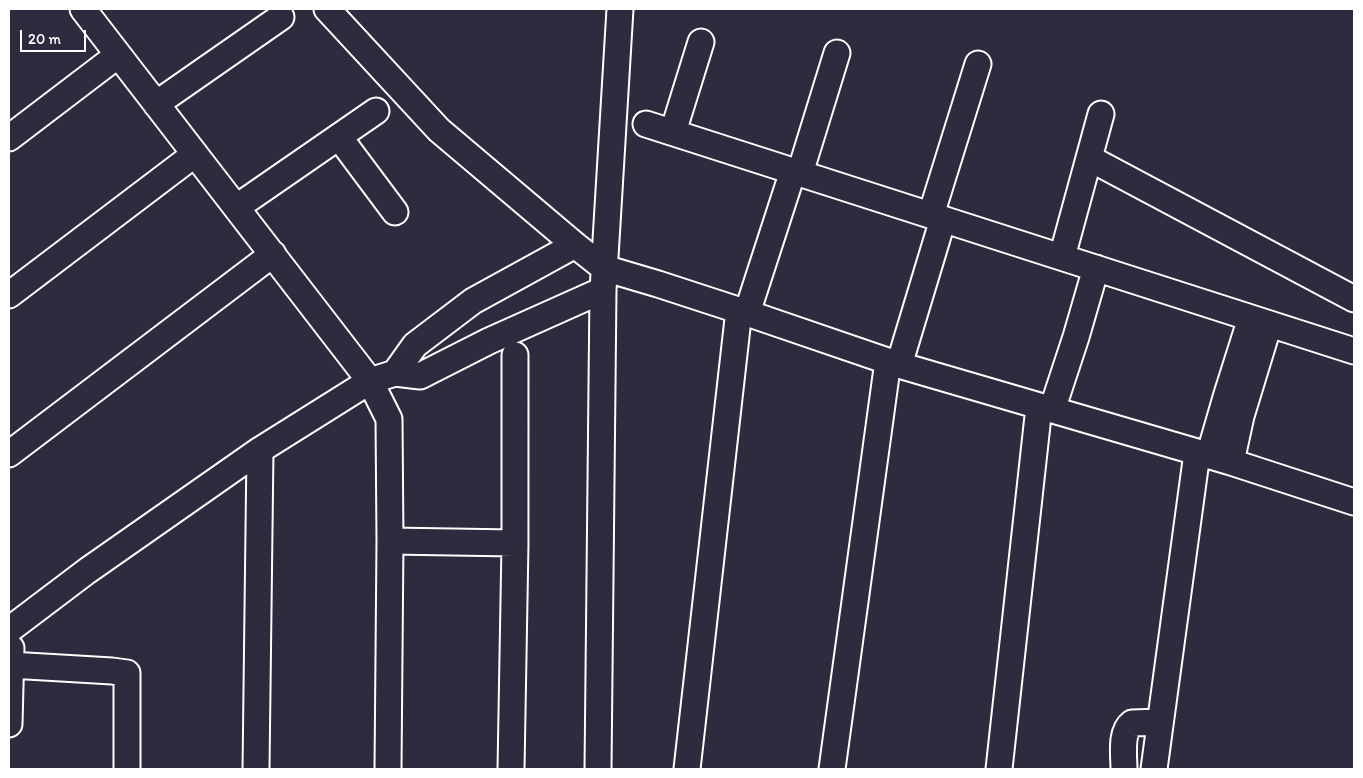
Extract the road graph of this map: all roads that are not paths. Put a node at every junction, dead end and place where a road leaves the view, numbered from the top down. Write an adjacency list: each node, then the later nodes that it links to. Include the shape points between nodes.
1 (83, 9): 7 (street)
2 (327, 9): 22 (street, via 440,130)
3 (620, 9): 26 (street)
4 (281, 17): 9 (street)
5 (701, 42): 13 (street)
6 (837, 53): 18 (street)
7 (118, 55): 9 (street); 15 (street)
8 (978, 64): 21 (street)
9 (156, 104): 16 (street)
10 (376, 111): 14 (street)
11 (1101, 114): 17 (street)
12 (646, 124): 13 (street)
13 (673, 132): 18 (street)
14 (339, 137): 19 (street); 20 (street)
15 (9, 138)
16 (195, 154): 19 (street); 27 (street)
17 (1089, 158): 24 (street); 28 (street)
18 (796, 172): 21 (street); 30 (street)
19 (237, 207): 23 (street)
20 (395, 212)
21 (937, 217): 24 (street); 35 (street)
22 (575, 245): 26 (street); 29 (street)
23 (273, 254): 37 (street); 40 (street)
24 (1062, 257): 25 (street)
25 (1096, 268): 31 (street); 38 (street, via 1076,338)
26 (604, 279): 30 (street, via 658,284); 32 (street); 53 (street)
27 (9, 295)
28 (1354, 300)
29 (473, 301): 32 (street); 36 (street, via 415,345)
30 (743, 312): 35 (street); 54 (street)
31 (1260, 321): 33 (street); 41 (street, via 1241,416)
32 (489, 341): 36 (street, via 420,376)
33 (1354, 351)
34 (515, 355): 44 (street)
35 (893, 363): 38 (street); 55 (street)
36 (395, 373): 37 (street)
37 (370, 380): 39 (street); 43 (street, via 389,419)
38 (1046, 408): 41 (street); 56 (street)
39 (260, 450): 45 (street); 50 (street)
40 (9, 454)
41 (1212, 457): 42 (street); 47 (street)
42 (1354, 502)
43 (390, 541): 44 (street); 51 (street)
44 (515, 543): 52 (street)
45 (10, 629): 46 (street)
46 (10, 665): 48 (street); 49 (street, via 127,673)
47 (1160, 722): 57 (street, via 1129,725 1125,736); 58 (street)
48 (9, 724)
49 (127, 769)
50 (256, 769)
51 (388, 769)
52 (511, 769)
53 (598, 769)
54 (687, 769)
55 (832, 769)
56 (999, 769)
57 (1124, 769)
58 (1154, 769)

